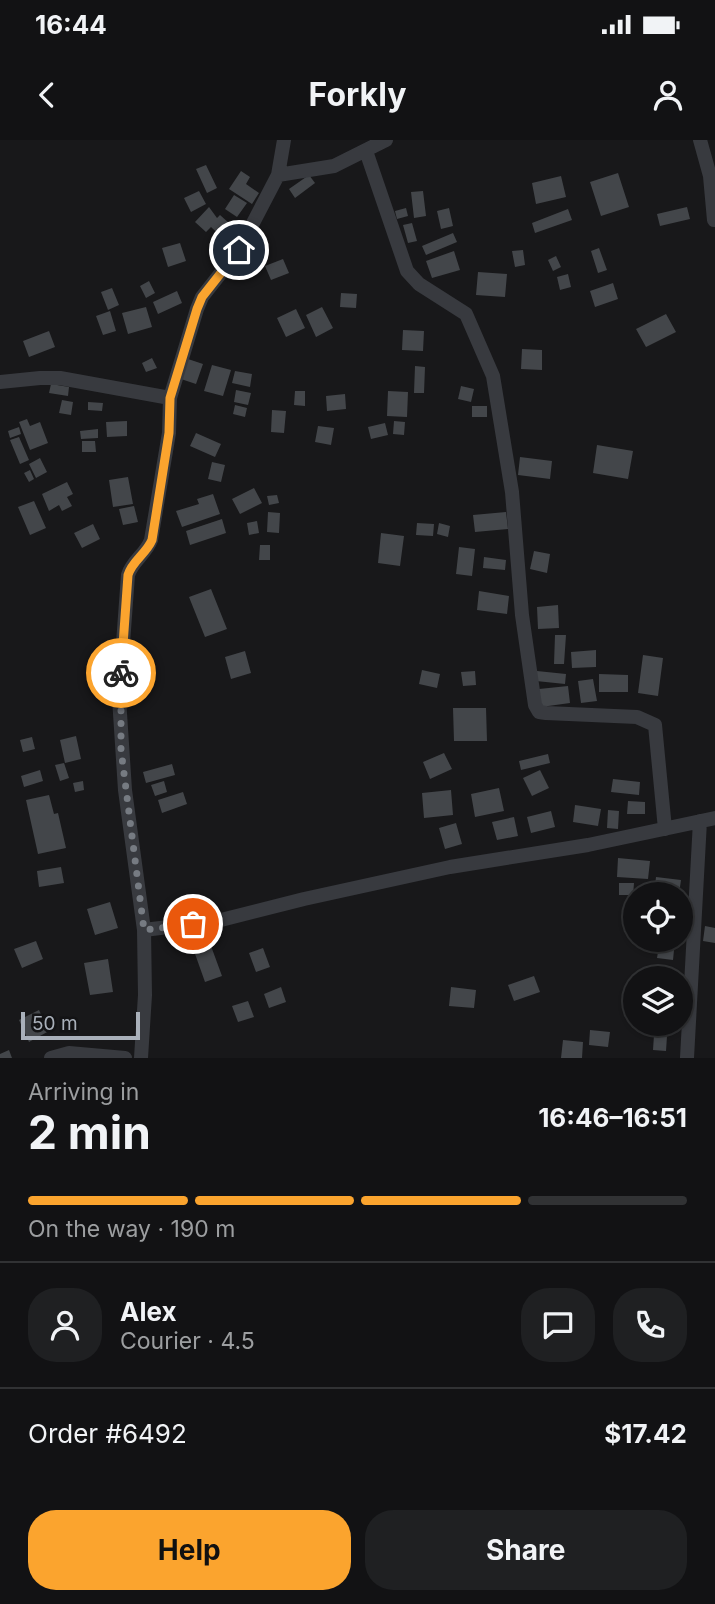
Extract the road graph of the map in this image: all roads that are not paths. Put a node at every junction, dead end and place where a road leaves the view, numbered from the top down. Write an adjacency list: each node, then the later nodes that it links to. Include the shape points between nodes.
1 (284, 140): 5 (street)
2 (386, 140): 4 (street)
3 (701, 140): 6 (street)
4 (366, 151): 5 (street, via 334,166); 11 (street, via 407,271 419,284 467,314 493,376 509,468 535,705 539,712 636,718 655,725)
5 (278, 175): 8 (street, via 239,250 202,297)
6 (714, 220)
7 (0, 382): 8 (street, via 60,378)
8 (170, 398): 12 (street, via 152,540 128,575 119,698 125,790)
9 (715, 816): 10 (street)
10 (700, 821): 11 (street); 16 (street)
11 (665, 829): 12 (street, via 450,867 217,920)
12 (144, 930): 15 (street)
13 (51, 1058): 14 (street, via 78,1053)
14 (125, 1058)
15 (141, 1058)
16 (687, 1058)

